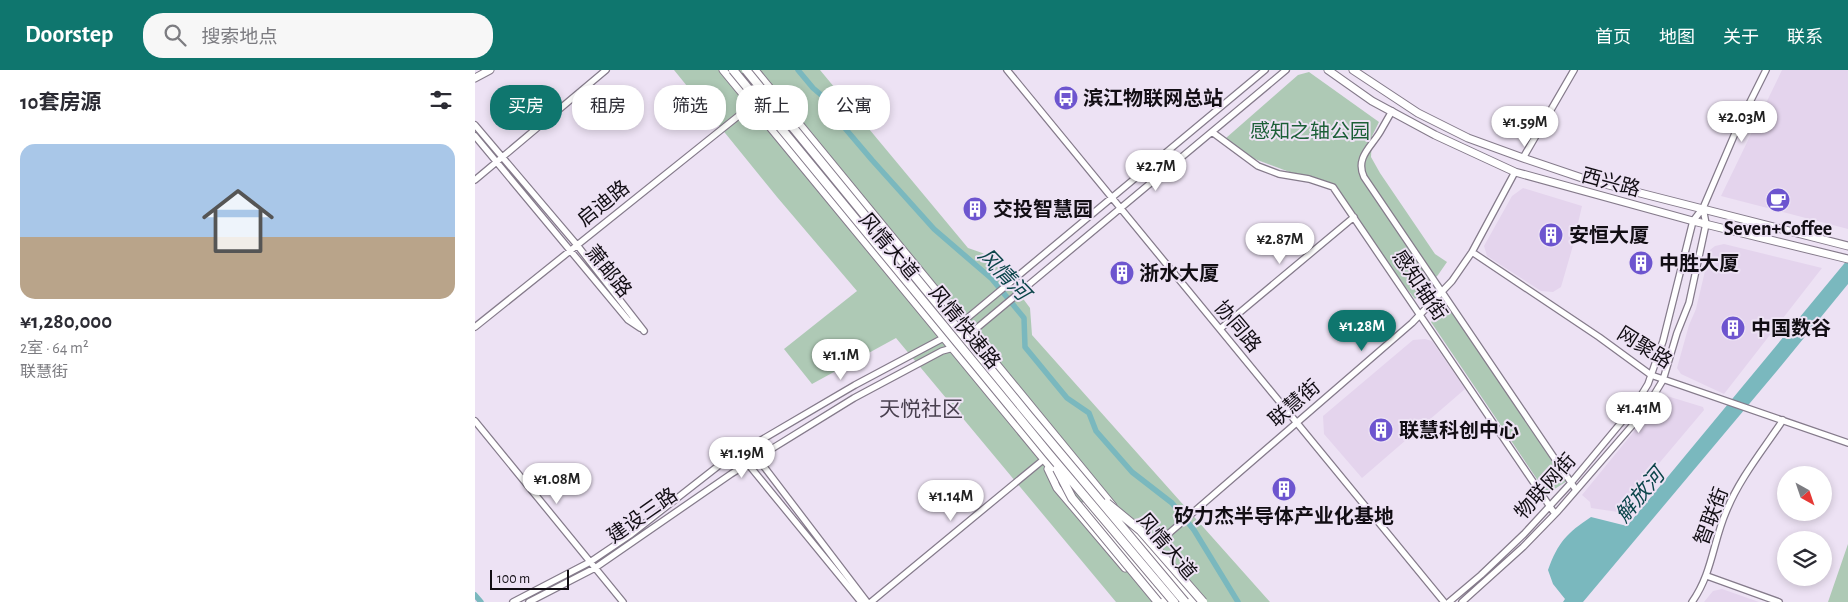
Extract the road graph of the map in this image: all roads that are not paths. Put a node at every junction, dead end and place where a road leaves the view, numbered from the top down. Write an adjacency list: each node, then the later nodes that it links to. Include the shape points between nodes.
1 (490, 70): 14 (main road)
2 (606, 70): 22 (street)
3 (723, 70): 15 (main road, 风情大道)
4 (733, 70): 55 (highway, 风情快速路, bridge)
5 (746, 70): 59 (highway, 风情快速路, bridge)
6 (755, 70): 40 (main road, 风情大道)
7 (1007, 70): 27 (street, 协同路)
8 (1265, 70): 27 (street, 建设三路)
9 (1286, 70): 20 (street)
10 (1328, 70): 16 (main road, 西兴路)
11 (1353, 70): 23 (main road, 西兴路, via 1418,113 1468,138)
12 (1574, 70): 23 (street)
13 (1766, 70): 29 (street, 物联网街)
14 (475, 78)
15 (736, 86)
16 (1392, 111): 25 (main road, 西兴路); 38 (street, 感知轴街, via 1365,151 1361,170)
17 (736, 118): 33 (street, 启迪路)
18 (475, 125): 22 (street)
19 (772, 130): 44 (main road, 风情大道)
20 (1211, 132): 28 (street); 30 (street, 感知轴街, via 1258,166 1333,188)
21 (475, 136): 24 (street, 萧邮路)
22 (503, 157): 24 (street); 33 (street)
23 (1523, 158): 29 (main road, 西兴路, via 1585,179)
24 (497, 161): 26 (street); 35 (street, 萧邮路)
25 (1515, 172): 31 (main road, 西兴路); 36 (street, 联慧街)
26 (475, 180)
27 (1111, 197): 28 (street, 协同路); 40 (street, 建设三路)
28 (1120, 208): 42 (street, 协同路); 43 (street)
29 (1703, 208): 31 (street, 物联网街); 32 (street, 物联网街); 34 (main road, 西兴路)
30 (1354, 217): 39 (street, 感知轴街); 42 (street)
31 (1693, 221): 32 (main road, 西兴路); 46 (street, 物联网街, via 1663,341)
32 (1707, 224): 37 (main road, 西兴路); 47 (street, 物联网街, via 1689,303)
33 (577, 245): 35 (street, 启迪路); 35 (street, 萧邮路, via 644,331 628,320)
34 (1848, 246)
35 (571, 250): 41 (street, 启迪路)
36 (1472, 252): 38 (street, 联慧街); 46 (street, 网聚路)
37 (1846, 258)
38 (1442, 292): 39 (street, 联慧街); 57 (street, 感知轴街)
39 (1420, 314): 50 (street, 联慧街); 60 (street, 感知轴街)
40 (963, 322): 43 (main road, 风情大道); 44 (street, 建设三路)
41 (475, 327)
42 (1220, 329): 50 (street, 协同路)
43 (971, 332): 45 (street); 62 (main road, 风情大道)
44 (945, 337): 45 (main road, 风情大道); 52 (street, 建设三路)
45 (953, 348): 54 (street, 建设三路, via 942,350 854,398); 55 (main road, 风情大道)
46 (1651, 375): 47 (street, 网聚路); 57 (street, 物联网街, via 1634,408)
47 (1663, 380): 48 (street, 网聚路); 58 (street, 物联网街, via 1643,413)
48 (1783, 420): 51 (street, 网聚路); 65 (street, 智联街, via 1729,503)
49 (475, 421): 63 (street)
50 (1297, 422): 62 (street, 联慧街); 79 (street, 协同路)
51 (1848, 443)
52 (749, 447): 53 (street, 建设三路); 54 (street)
53 (739, 453): 56 (street); 63 (street, 建设三路)
54 (758, 457): 56 (street, 建设三路); 70 (street)
55 (1046, 457): 71 (street); 72 (main road, via 1057,488); 73 (highway, bridge, via 1072,498); 74 (main road, 风情大道); 75 (highway, 风情快速路, bridge)
56 (748, 463): 64 (street, 建设三路); 69 (street)
57 (1571, 482): 58 (street, 感知轴街); 60 (street, 物联网街)
58 (1576, 490): 61 (street, 物联网街)
59 (1093, 491): 76 (highway, 风情快速路, bridge); 78 (highway, bridge, via 1141,531)
60 (1550, 506): 61 (street, 感知轴街); 80 (street, 物联网街, via 1517,541)
61 (1555, 514): 81 (street, 物联网街)
62 (1150, 550): 77 (main road, 风情大道)
63 (590, 562): 64 (street); 66 (street, 建设三路)
64 (595, 568): 67 (street, 建设三路); 68 (street)
65 (1707, 576): 82 (street, 智联街); 83 (street)
66 (513, 602)
67 (529, 602)
68 (623, 602)
69 (861, 602)
70 (867, 602)
71 (871, 602)
72 (1154, 602)
73 (1158, 602)
74 (1165, 602)
75 (1173, 602)
76 (1185, 602)
77 (1193, 602)
78 (1203, 602)
79 (1444, 602)
80 (1449, 602)
81 (1462, 602)
82 (1693, 602)
83 (1779, 602)

